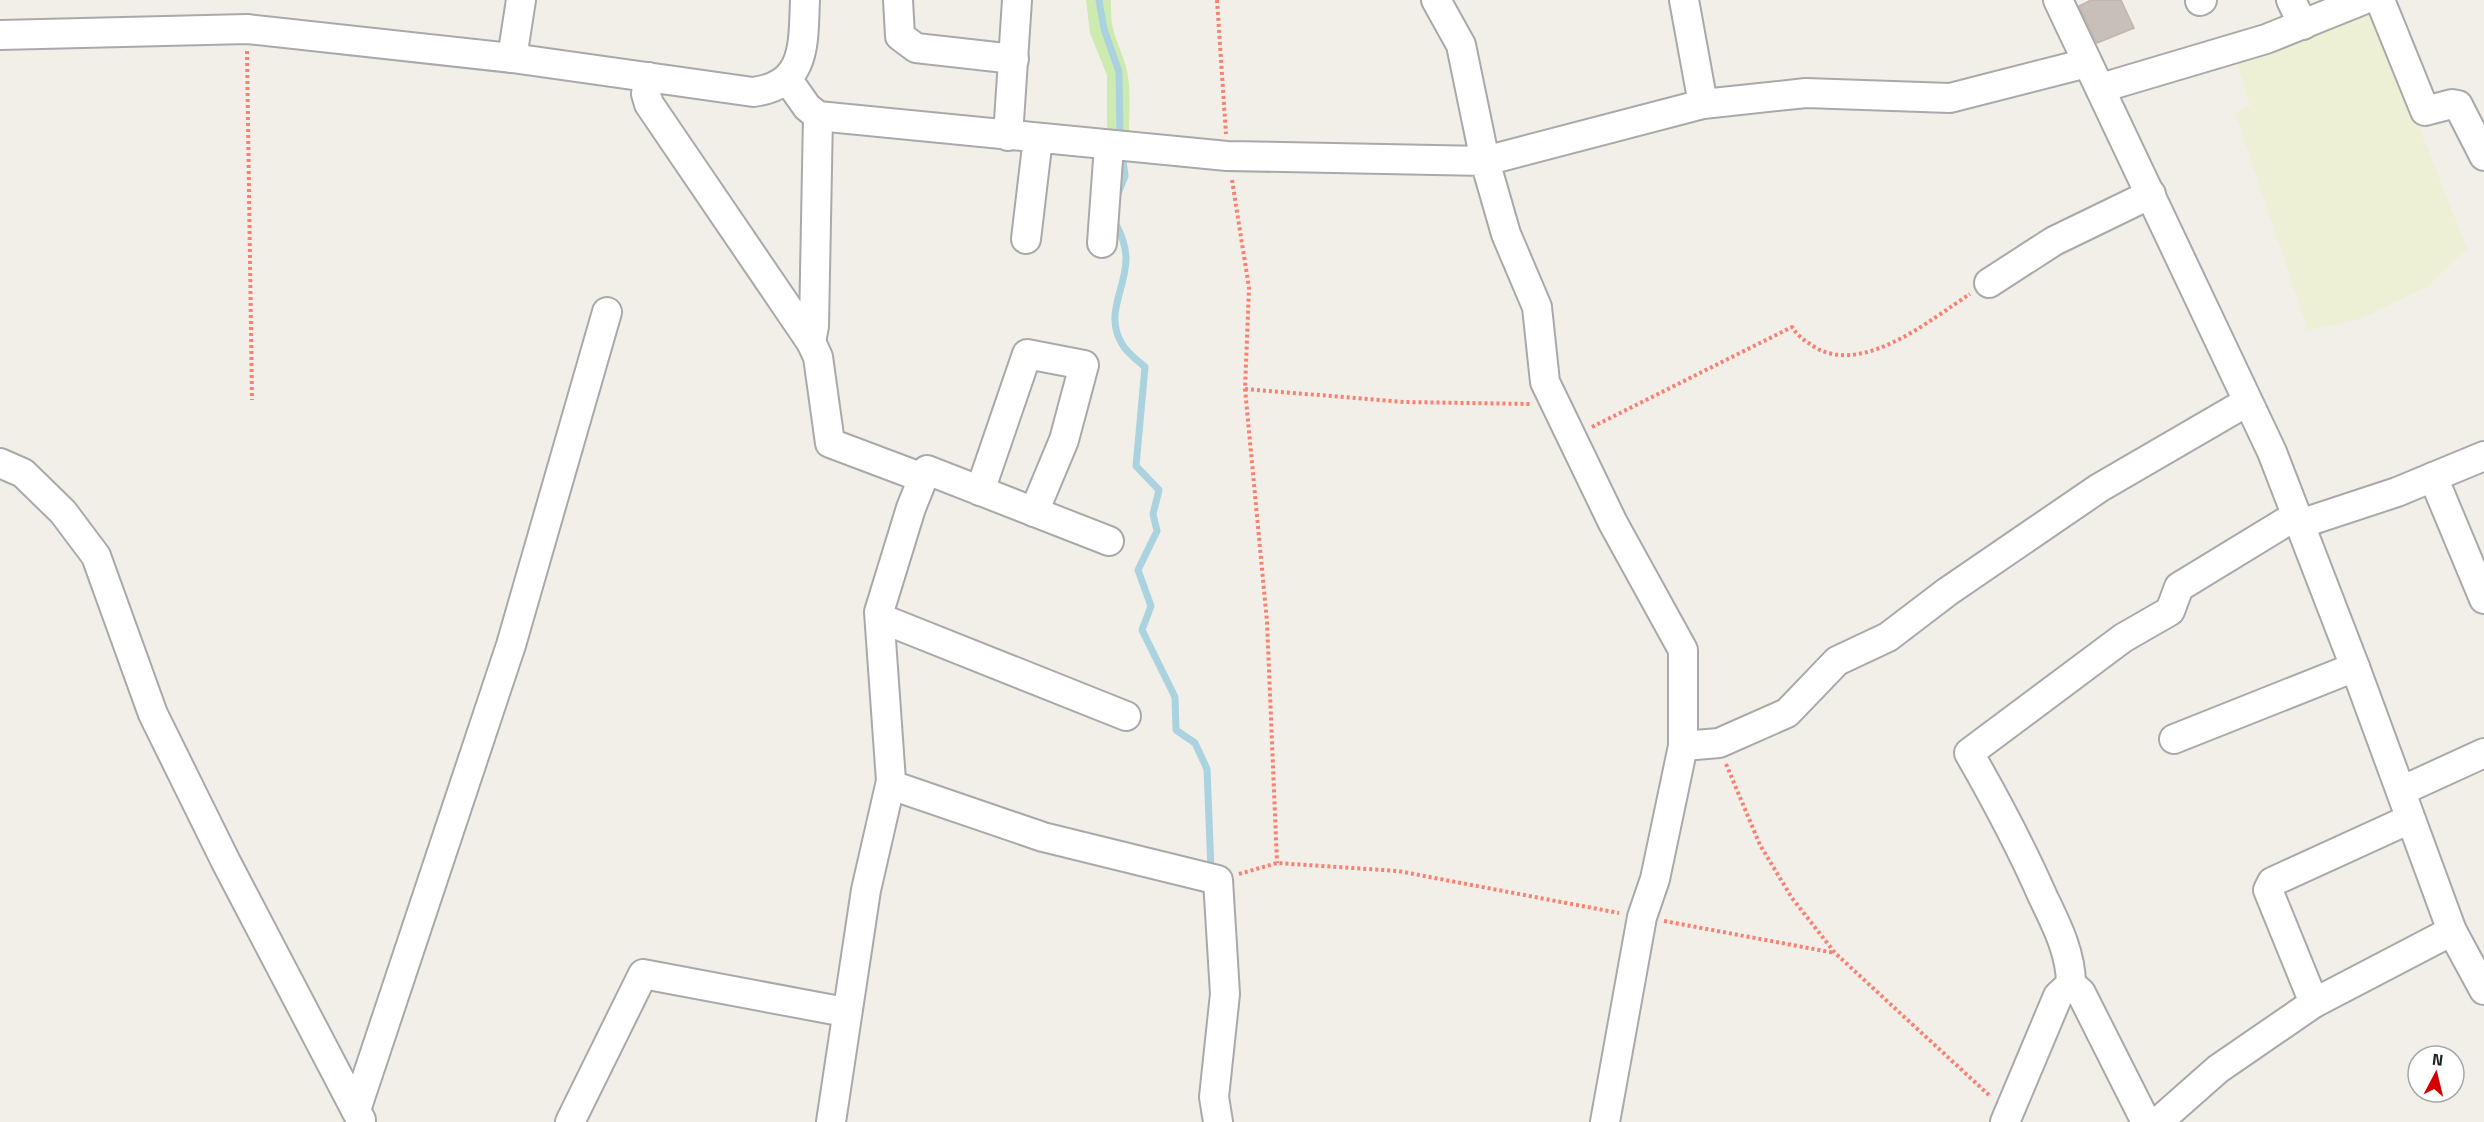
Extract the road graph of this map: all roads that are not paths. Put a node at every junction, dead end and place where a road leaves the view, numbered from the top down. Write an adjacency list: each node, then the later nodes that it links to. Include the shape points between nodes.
1 (521, 0): 12 (street)
2 (805, 0): 16 (street, via 801,54)
3 (898, 0): 13 (street, via 900,36 916,48)
4 (1017, 0): 13 (street)
5 (1436, 0): 24 (street, via 1461,45)
6 (1684, 0): 18 (street)
7 (2058, 0): 14 (street)
8 (2364, 0): 10 (street)
9 (2380, 0): 23 (street, via 2425,111 2458,105)
10 (2297, 12): 17 (street, via 2225,53)
11 (0, 35): 12 (street, via 247,29)
12 (512, 58): 15 (street)
13 (1014, 59): 20 (street)
14 (2086, 63): 17 (street); 18 (street, via 1950,98 1806,93)
15 (648, 78): 16 (street, via 753,92 770,90); 30 (street, via 649,104)
16 (788, 80): 19 (street)
17 (2101, 88): 25 (street)
18 (1703, 104): 24 (street)
19 (818, 116): 20 (street); 30 (street)
20 (1008, 136): 21 (street)
21 (1038, 138): 22 (street); 26 (street)
22 (1110, 146): 24 (street, via 1227,156); 27 (street)
23 (2484, 156)
24 (1485, 161): 45 (street, via 1506,234 1537,307 1545,381 1613,523 1683,650)
25 (2151, 194): 28 (street, via 2054,241); 31 (street)
26 (1026, 239)
27 (1102, 243)
28 (1989, 283)
29 (607, 312): 55 (street, via 511,645)
30 (811, 342): 35 (street, via 818,357 830,442)
31 (2247, 402): 38 (street); 45 (street, via 2099,488 1888,637 1837,661 1787,713 1719,743)
32 (2484, 456): 34 (street)
33 (0, 463): 55 (street, via 23,473 55,504 96,556 153,714)
34 (2433, 477): 38 (street); 40 (street)
35 (923, 478): 36 (street, via 927,470); 41 (street)
36 (980, 491): 37 (street); 37 (street, via 1027,354 1084,365 1064,441)
37 (1034, 512): 39 (street)
38 (2299, 520): 42 (street); 51 (street, via 2179,587 2170,611 2122,638 1970,753 2017,838 2061,937)
39 (1109, 541)
40 (2484, 599)
41 (880, 618): 43 (street); 47 (street)
42 (2355, 667): 44 (street); 48 (street)
43 (1126, 716)
44 (2174, 739)
45 (1683, 746): 60 (street, via 1642,917)
46 (2484, 753): 48 (street)
47 (891, 785): 54 (street, via 866,890); 59 (street, via 1043,837 1218,880 1225,994 1214,1097)
48 (2401, 791): 49 (street)
49 (2410, 819): 50 (street); 53 (street, via 2272,882 2268,890)
50 (2452, 931): 52 (street); 53 (street)
51 (2071, 984): 56 (street, via 2058,996); 61 (street, via 2081,993)
52 (2484, 990)
53 (2314, 1003): 62 (street, via 2218,1069)
54 (845, 1012): 57 (street, via 643,974); 58 (street)
55 (359, 1116)
56 (2007, 1118)
57 (570, 1122)
58 (831, 1122)
59 (1218, 1122)
60 (1605, 1122)
61 (2146, 1122)
62 (2158, 1122)

